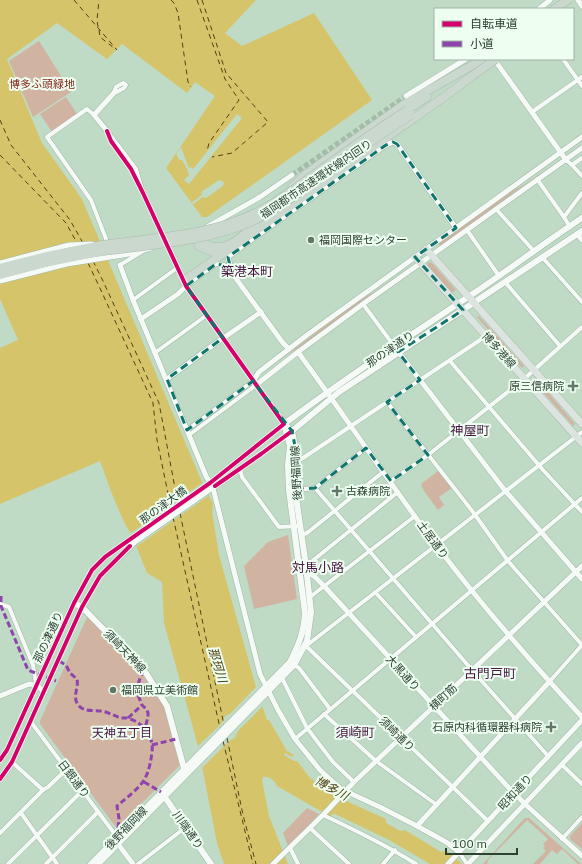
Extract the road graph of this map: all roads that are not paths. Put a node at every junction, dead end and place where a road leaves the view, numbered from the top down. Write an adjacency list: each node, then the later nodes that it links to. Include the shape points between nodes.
1 (550, 0): 6 (street)
2 (566, 0): 7 (highway)
3 (574, 0): 7 (highway)
4 (578, 0): 5 (street)
5 (582, 6)
6 (540, 8)
7 (556, 8)
8 (464, 60): 19 (street)
9 (483, 60): 41 (highway, bridge, via 403,105 306,174 238,239 217,247 179,236)
10 (483, 60): 44 (highway, bridge, via 384,124 253,214 207,230)
11 (494, 60): 14 (highway, 福岡都市高速環状線内回り, bridge)
12 (496, 60): 20 (street)
13 (564, 60): 16 (street)
14 (472, 76): 43 (highway, via 442,100); 57 (highway, 福岡都市高速環状線内回り, bridge, via 388,129 294,197 256,220 208,236 67,258)
15 (582, 77): 16 (street)
16 (578, 80): 17 (street); 20 (street)
17 (582, 86)
18 (113, 94): 21 (street)
19 (406, 96)
20 (532, 112): 25 (street)
21 (94, 115): 22 (street); 44 (street, via 87,109 47,137 92,200)
22 (107, 131): 32 (street, via 136,169)
23 (582, 137): 25 (street)
24 (582, 148): 27 (street)
25 (561, 152): 27 (street); 38 (street)
26 (582, 158): 28 (street)
27 (566, 160): 28 (street); 31 (street)
28 (572, 165): 30 (street)
29 (292, 175): 41 (street, via 260,197 202,230)
30 (582, 176)
31 (537, 179): 34 (street); 35 (street)
32 (143, 193): 41 (street)
33 (582, 193): 35 (street)
34 (496, 209): 39 (street); 46 (street)
35 (564, 217): 37 (street)
36 (582, 218): 37 (main road, 那の津通り)
37 (570, 227): 46 (main road, 那の津通り)
38 (456, 228): 45 (street); 56 (street, via 398,144 393,142 228,257)
39 (467, 230): 48 (street); 58 (street)
40 (579, 233): 42 (street); 50 (main road, 那の津通り)
41 (165, 240): 43 (highway, bridge, via 191,242 217,253); 44 (street, bridge); 47 (street); 55 (street)
42 (582, 240)
43 (240, 242): 61 (highway)
44 (105, 246): 51 (street, via 68,245); 54 (highway, via 47,256)
45 (426, 249): 48 (main road, 博多港線); 49 (street)
46 (534, 250): 58 (main road, 那の津通り)
47 (144, 251): 53 (street); 59 (street, via 68,264)
48 (432, 256): 52 (street); 62 (main road, 博多港線)
49 (415, 257): 52 (main road, 博多港線); 77 (street)
50 (542, 258): 60 (main road, 那の津通り); 64 (street)
51 (0, 263)
52 (421, 263): 66 (street); 67 (main road, 博多港線)
53 (120, 265): 63 (street)
54 (0, 268)
55 (177, 268): 61 (street); 63 (street)
56 (232, 273): 61 (street, via 224,266 216,264); 69 (street)
57 (0, 275)
58 (499, 276): 62 (main road, 那の津通り)
59 (0, 280)
60 (505, 282): 65 (main road, 那の津通り); 76 (street)
61 (184, 283): 70 (street); 71 (street, via 178,294)
62 (468, 297): 65 (main road, 博多港線); 67 (main road, 那の津通り)
63 (133, 300): 71 (street)
64 (582, 302)
65 (474, 303): 68 (main road, 那の津通り); 82 (main road, 博多港線)
66 (363, 304): 75 (street); 79 (street)
67 (457, 304): 68 (main road, 博多港線); 75 (main road, 那の津通り)
68 (463, 310): 73 (main road, 博多港線); 80 (main road, 那の津通り)
69 (261, 312): 74 (street); 77 (street)
70 (207, 316): 74 (street); 78 (street)
71 (141, 319): 78 (street)
72 (582, 327): 76 (street)
73 (487, 336): 81 (street); 83 (main road, 博多港線)
74 (223, 338): 84 (street); 86 (street)
75 (394, 346): 80 (street); 87 (main road, 那の津通り)
76 (560, 346): 82 (street)
77 (289, 349): 86 (street, via 259,372)
78 (156, 352): 84 (street)
79 (298, 352): 86 (street); 87 (street, 土居通り)
80 (398, 352): 85 (street); 88 (main road, 那の津通り)
81 (450, 361): 85 (street); 90 (street)
82 (534, 370): 83 (street); 92 (main road, 博多港線)
83 (524, 378): 90 (street); 97 (main road, 博多港線)
84 (167, 379): 95 (street)
85 (420, 380): 89 (street); 94 (street)
86 (254, 383): 91 (street); 95 (street)
87 (327, 392): 88 (street, 土居通り); 91 (main road, 那の津通り)
88 (332, 397): 93 (street, 土居通り); 96 (main road, 那の津通り)
89 (387, 402): 93 (street); 100 (street)
90 (489, 406): 94 (street); 102 (street)
91 (284, 424): 96 (main road, 後野福岡線); 106 (street, 那の津通り)
92 (582, 424)
93 (351, 427): 99 (street, 土居通り); 101 (street)
94 (459, 431): 100 (street); 110 (street)
95 (188, 433): 106 (street)
96 (289, 433): 101 (main road, 後野福岡線, via 295,446); 103 (street, 那の津通り); 118 (main road, 後野福岡線, via 289,490)
97 (579, 435): 98 (main road, 博多港線); 102 (street)
98 (582, 443)
99 (366, 448): 104 (street, 土居通り); 107 (street)
100 (428, 455): 105 (street); 117 (street)
101 (294, 464): 109 (main road, 後野福岡線)
102 (540, 466): 110 (street); 113 (street)
103 (240, 470): 106 (street, 那の津通り); 118 (street, via 242,477 279,527)
104 (383, 472): 105 (street, 土居通り); 114 (street)
105 (391, 481): 111 (street, 土居通り)
106 (212, 485): 108 (street, 那の津通り); 152 (street, via 254,654)
107 (315, 488): 109 (street); 114 (street)
108 (205, 489): 122 (street, 那の津大橋)
109 (295, 490): 118 (main road, 後野福岡線)
110 (507, 491): 117 (street); 120 (street)
111 (398, 492): 116 (street, 土居通り); 119 (street)
112 (582, 498): 113 (street)
113 (575, 504): 115 (street); 120 (street)
114 (335, 511): 119 (street); 121 (street)
115 (582, 512)
116 (415, 516): 123 (street, 土居通り); 124 (street)
117 (475, 516): 123 (street); 125 (street)
118 (297, 526): 121 (main road, 後野福岡線); 152 (main road, 後野福岡線, via 304,598 304,627 290,662)
119 (351, 530): 124 (street); 126 (street)
120 (541, 532): 125 (street); 128 (street)
121 (301, 535): 126 (main road, 後野福岡線)
122 (134, 540): 137 (street, 那の津通り, via 105,557 92,570); 139 (street, 那の津通り, via 100,576)
123 (436, 545): 130 (street); 133 (street, 土居通り)
124 (370, 551): 130 (street); 132 (street)
125 (508, 561): 133 (street); 136 (street)
126 (306, 566): 129 (main road, 後野福岡線)
127 (582, 566): 128 (street, 横町筋)
128 (575, 572): 131 (street); 136 (street, 横町筋)
129 (306, 573): 132 (street, 大黒通り, via 314,576); 135 (main road, 後野福岡線)
130 (393, 578): 134 (street); 141 (street)
131 (582, 579)
132 (324, 586): 135 (street); 140 (street, 大黒通り)
133 (471, 591): 141 (street); 142 (street, 土居通り)
134 (375, 592): 140 (street); 143 (street)
135 (310, 597): 145 (main road, 後野福岡線, via 310,628)
136 (544, 602): 142 (street, 横町筋); 144 (street)
137 (74, 603): 139 (main road, 須崎天神線); 151 (street, 那の津通り)
138 (0, 604): 151 (street, via 9,607 33,665)
139 (82, 607): 154 (street, 那の津通り); 174 (main road, 須崎天神線, via 146,673 167,706)
140 (348, 613): 145 (street); 146 (street, 大黒通り)
141 (432, 624): 143 (street); 148 (street)
142 (509, 636): 148 (street, 横町筋); 150 (street, 土居通り)
143 (416, 637): 146 (street)
144 (582, 645): 150 (street)
145 (304, 648): 147 (main road, 後野福岡線); 153 (street, 須崎通り)
146 (390, 659): 153 (street); 156 (street, 大黒通り)
147 (294, 665): 149 (main road, 後野福岡線); 157 (street)
148 (472, 670): 156 (street, 横町筋); 160 (street)
149 (282, 678): 152 (main road, 後野福岡線); 163 (street)
150 (550, 681): 159 (street, 土居通り); 160 (street)
151 (36, 685): 154 (street); 155 (street, via 29,684); 169 (street, 那の津通り)
152 (267, 689): 165 (street); 174 (main road, 後野福岡線)
153 (352, 691): 157 (street); 164 (street, 須崎通り)
154 (45, 692): 162 (street, 那の津通り)
155 (0, 696)
156 (434, 706): 164 (street, 横町筋); 168 (street, 大黒通り)
157 (330, 709): 158 (street)
158 (324, 714): 163 (street); 170 (street)
159 (582, 717)
160 (515, 719): 167 (street); 168 (street)
161 (582, 720): 167 (street, 昭和通り)
162 (31, 722): 171 (street, 那の津通り); 173 (street, 日銀通り)
163 (307, 728): 165 (street); 176 (street, via 333,762)
164 (400, 737): 170 (street, 横町筋); 178 (street, 須崎通り)
165 (295, 739): 181 (street, via 320,770)
166 (582, 743): 172 (street, 昭和通り)
167 (548, 756): 182 (street, 昭和通り)
168 (480, 757): 178 (street); 182 (street, 大黒通り)
169 (0, 760)
170 (376, 761): 176 (street, 横町筋); 185 (street)
171 (12, 762): 175 (street, 那の津通り); 179 (street)
172 (562, 765): 177 (street); 184 (street, 昭和通り)
173 (67, 769): 179 (street); 180 (street, 日銀通り)
174 (185, 773): 183 (main road)
175 (0, 779)
176 (354, 782): 181 (street, 横町筋)
177 (582, 784)
178 (452, 787): 185 (street); 190 (street, 須崎通り)
179 (43, 790): 187 (street)
180 (83, 790): 186 (street, 日銀通り); 195 (street)
181 (345, 791): 188 (street, 横町筋); 191 (street)
182 (514, 793): 184 (street, 大黒通り); 190 (street, 昭和通り)
183 (162, 794): 192 (main road, 川端通り); 196 (main road, 後野福岡線); 198 (main road, 後野福岡線)
184 (525, 804): 197 (street, 大黒通り); 218 (street, 昭和通り)
185 (437, 805): 191 (street)
186 (98, 812): 196 (street, 日銀通り); 203 (street)
187 (21, 813): 194 (street); 195 (street)
188 (323, 815): 193 (street, 横町筋); 200 (street)
189 (582, 817): 197 (street)
190 (488, 821): 201 (street, 昭和通り)
191 (417, 826): 201 (street, via 451,845)
192 (186, 827): 210 (street); 211 (main road, 川端通り)
193 (310, 828): 199 (street, 横町筋); 214 (street)
194 (0, 833)
195 (38, 835): 203 (street); 204 (street)
196 (117, 837): 207 (main road, 後野福岡線)
197 (562, 839): 202 (street, 大黒通り)
198 (118, 844): 208 (main road, 後野福岡線); 209 (street)
199 (290, 848): 212 (street, 横町筋); 213 (street)
200 (394, 850): 215 (street); 216 (street)
201 (457, 855): 217 (street, 昭和通り); 218 (street)
202 (582, 856)
203 (53, 858): 205 (street); 206 (street)
204 (8, 864)
205 (46, 864)
206 (57, 864)
207 (91, 864)
208 (98, 864)
209 (133, 864)
210 (138, 864)
211 (211, 864)
212 (273, 864)
213 (298, 864)
214 (350, 864)
215 (383, 864)
216 (416, 864)
217 (448, 864)
218 (468, 864)

